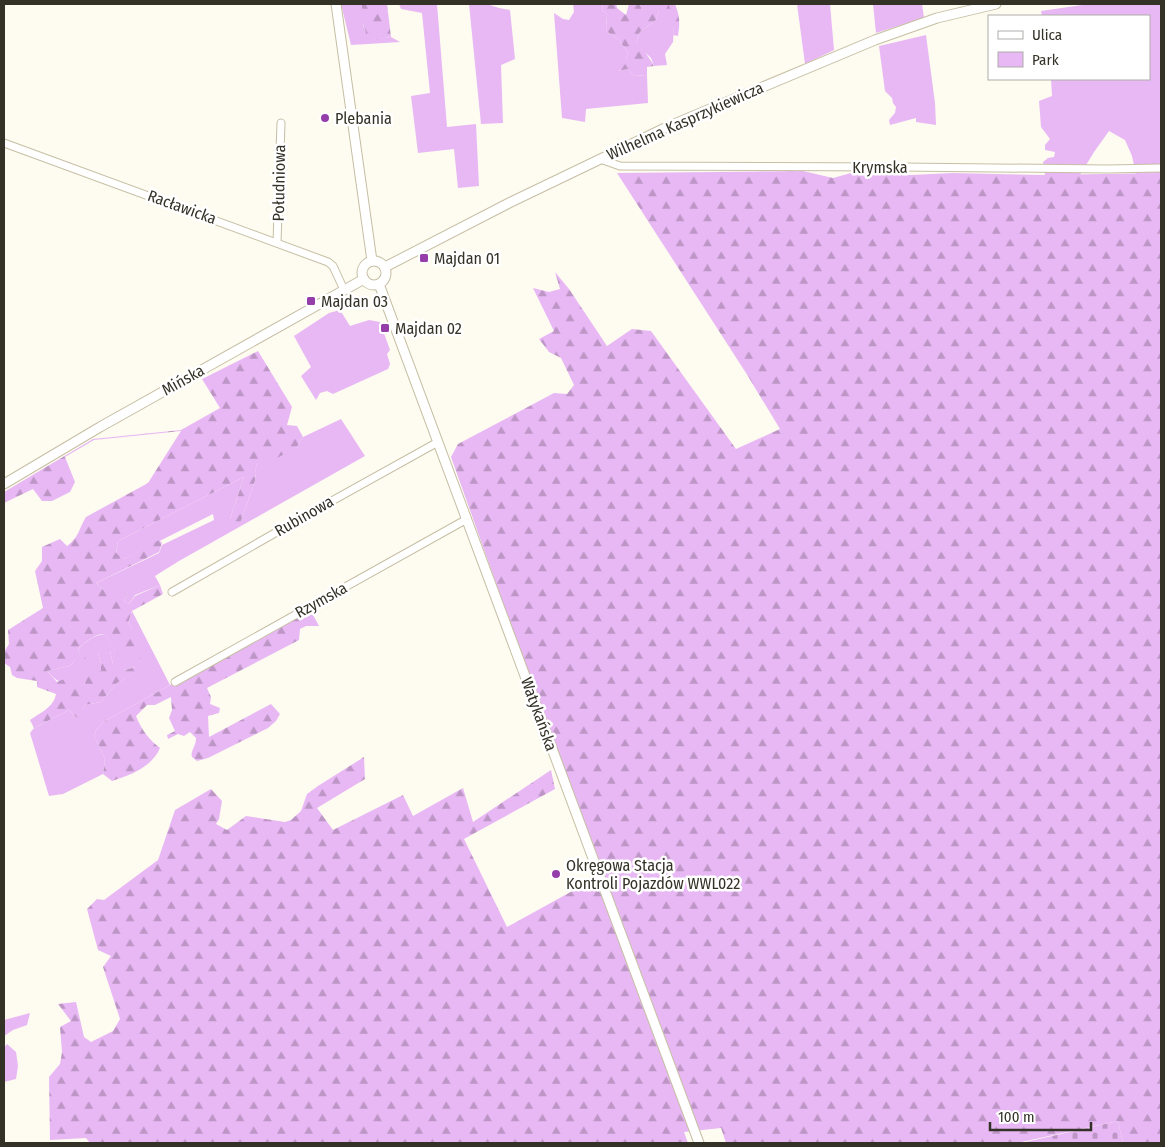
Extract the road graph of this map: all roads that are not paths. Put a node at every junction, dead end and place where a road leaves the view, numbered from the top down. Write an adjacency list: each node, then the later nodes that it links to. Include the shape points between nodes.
1 (336, 4): 8 (street)
2 (996, 4): 5 (street, Wilhelma Kasprzykiewicza, via 937,18 875,40)
3 (280, 123): 7 (street, Południowa)
4 (4, 143): 7 (street, Racławicka)
5 (600, 159): 6 (street, Krymska, via 620,166); 9 (street, Wilhelma Kasprzykiewicza)
6 (1161, 168)
7 (278, 243): 12 (street, Racławicka, via 328,262)
8 (372, 261): 9 (street); 10 (street, via 363,270)
9 (385, 267): 11 (street, via 386,275)
10 (364, 279): 11 (street, via 370,284); 12 (street, Mińska)
11 (379, 284): 13 (street, Watykańska)
12 (344, 290): 14 (street, Mińska)
13 (438, 442): 15 (street, Watykańska); 16 (street, Rubinowa)
14 (4, 484)
15 (467, 519): 17 (street, Rzymska); 18 (street, Watykańska)
16 (172, 592)
17 (175, 682)
18 (699, 1143)

